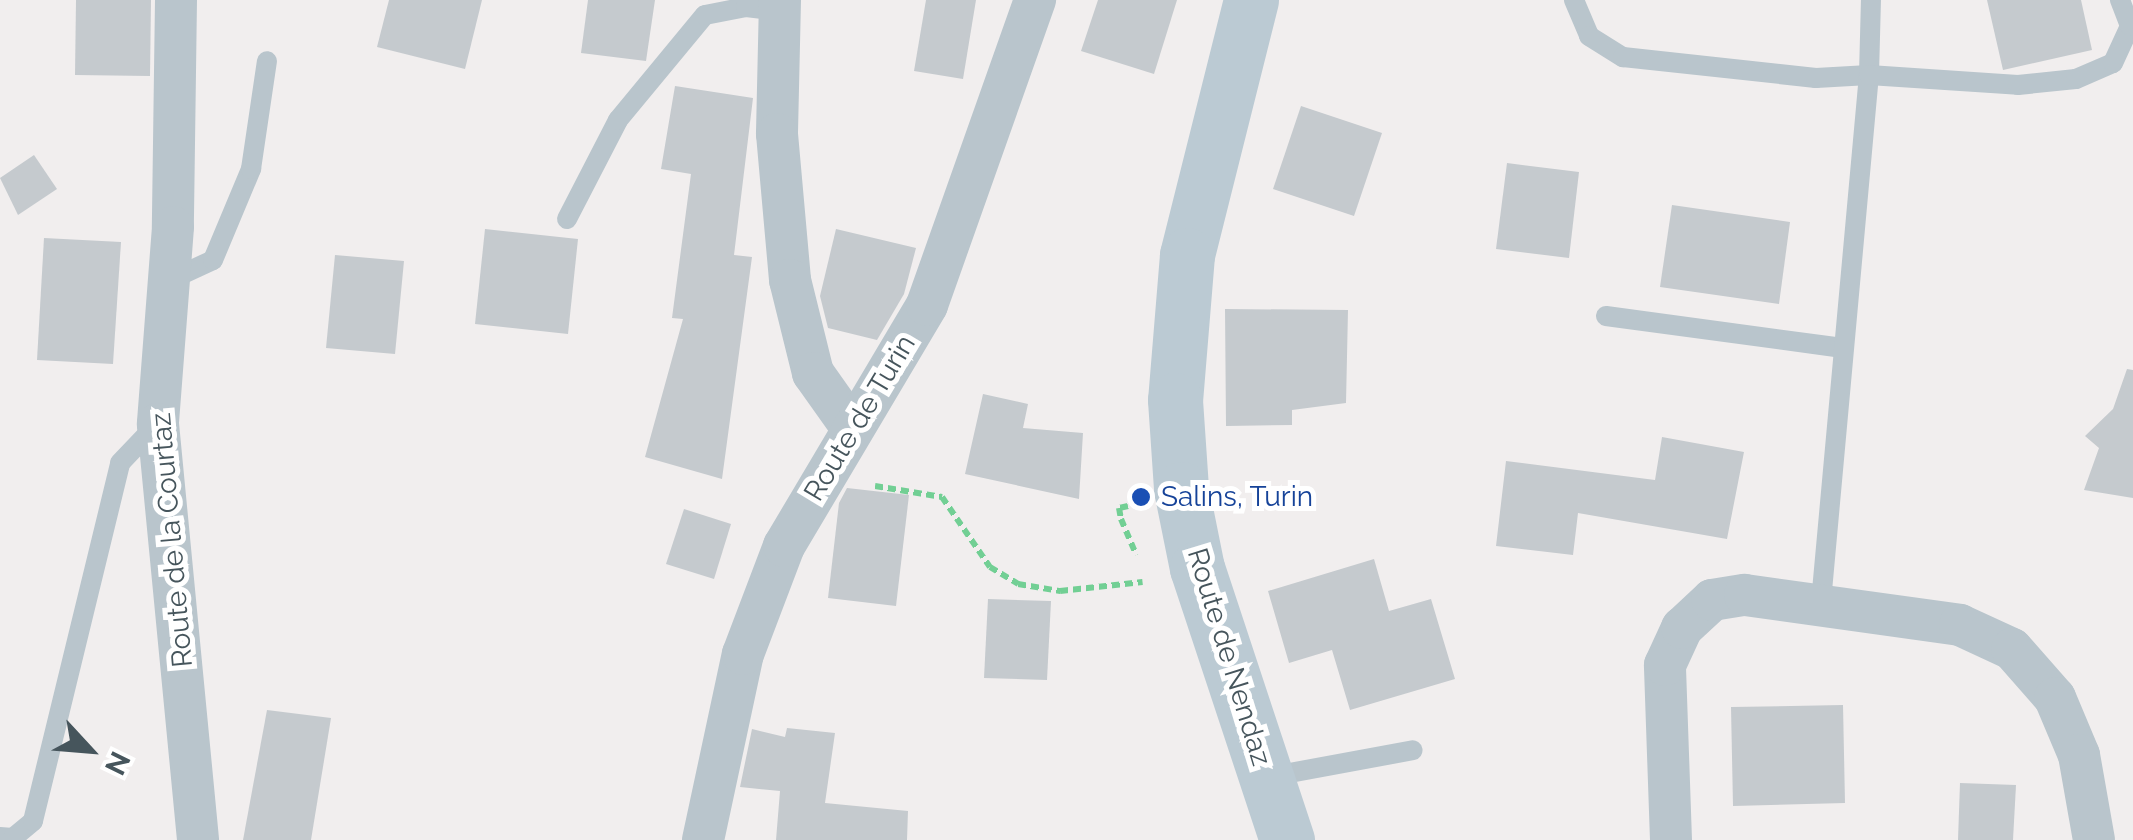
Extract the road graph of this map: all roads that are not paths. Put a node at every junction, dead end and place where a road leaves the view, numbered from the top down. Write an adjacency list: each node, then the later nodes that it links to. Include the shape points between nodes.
1 (176, 0): 11 (street, Route de la Courtaz)
2 (1036, 0): 15 (street, Route de Turin, via 927,305)
3 (1251, 0): 18 (main road, Route de Nendaz, via 1191,236 1174,360 1181,489 1197,568)
4 (1574, 0): 9 (lane, via 1590,36 1624,57 1816,78)
5 (1870, 0): 9 (lane)
6 (2120, 0): 9 (lane, via 2130,26 2113,62 2076,79 2018,84)
7 (779, 5): 10 (lane, via 706,15 618,120); 15 (street, via 777,134 790,280 813,374)
8 (267, 61): 11 (lane, via 251,169 213,260)
9 (1869, 75): 13 (lane)
10 (567, 220)
11 (168, 281): 14 (street, Route de la Courtaz)
12 (1606, 316): 13 (lane)
13 (1843, 348): 16 (lane)
14 (158, 424): 19 (lane, via 120,463 32,821 13,838); 20 (street, Route de la Courtaz)
15 (852, 428): 21 (street, Route de Turin, via 784,546 743,654)
16 (1821, 602): 23 (street, via 1745,595 1712,600 1682,628 1662,687); 24 (street, via 1960,625 2012,649 2056,698 2078,755)
17 (1414, 750): 18 (lane)
18 (1266, 778): 22 (main road, Route de Nendaz)
19 (0, 837)
20 (198, 840)
21 (703, 840)
22 (1287, 840)
23 (1671, 840)
24 (2094, 840)

